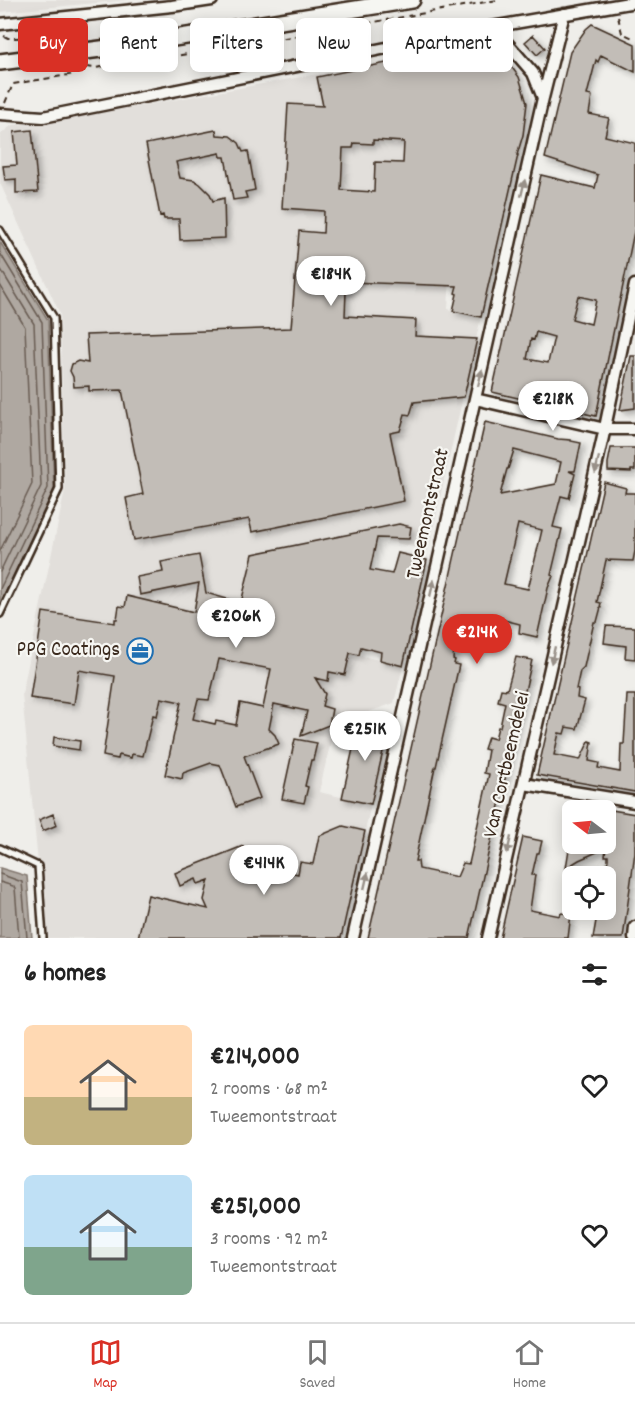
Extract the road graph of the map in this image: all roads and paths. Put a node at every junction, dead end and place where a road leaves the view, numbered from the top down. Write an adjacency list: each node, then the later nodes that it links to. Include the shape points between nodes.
1 (212, 0): 8 (street)
2 (412, 0): 16 (main road)
3 (497, 0): 18 (path, via 241,46 95,68 73,66 75,74 13,84)
4 (635, 2): 5 (street)
5 (564, 14): 7 (street); 17 (street, Tweemontstraat)
6 (619, 19): 11 (path, via 622,33)
7 (513, 23)
8 (0, 24)
9 (0, 34): 10 (path)
10 (18, 38)
11 (635, 39)
12 (383, 49): 18 (street, via 43,117)
13 (513, 50): 15 (street)
14 (513, 59): 15 (path)
15 (522, 60): 17 (street, via 533,73)
16 (6, 61)
17 (543, 98): 21 (street, Tweemontstraat, one-way to 17)
18 (0, 114)
19 (0, 230): 24 (lane, via 54,318 59,489)
20 (635, 285): 22 (street, Van Cortbeemdelei)
21 (475, 399): 22 (street); 30 (street, Tweemontstraat, one-way to 21)
22 (605, 429): 23 (street); 25 (street, Van Cortbeemdelei, one-way to 25)
23 (635, 429)
24 (0, 614)
25 (524, 784): 26 (street); 31 (street, Van Cortbeemdelei, one-way to 31)
26 (635, 802)
27 (0, 848): 29 (lane, via 38,866)
28 (635, 927): 32 (street)
29 (43, 938)
30 (353, 938)
31 (489, 938)
32 (633, 938)

